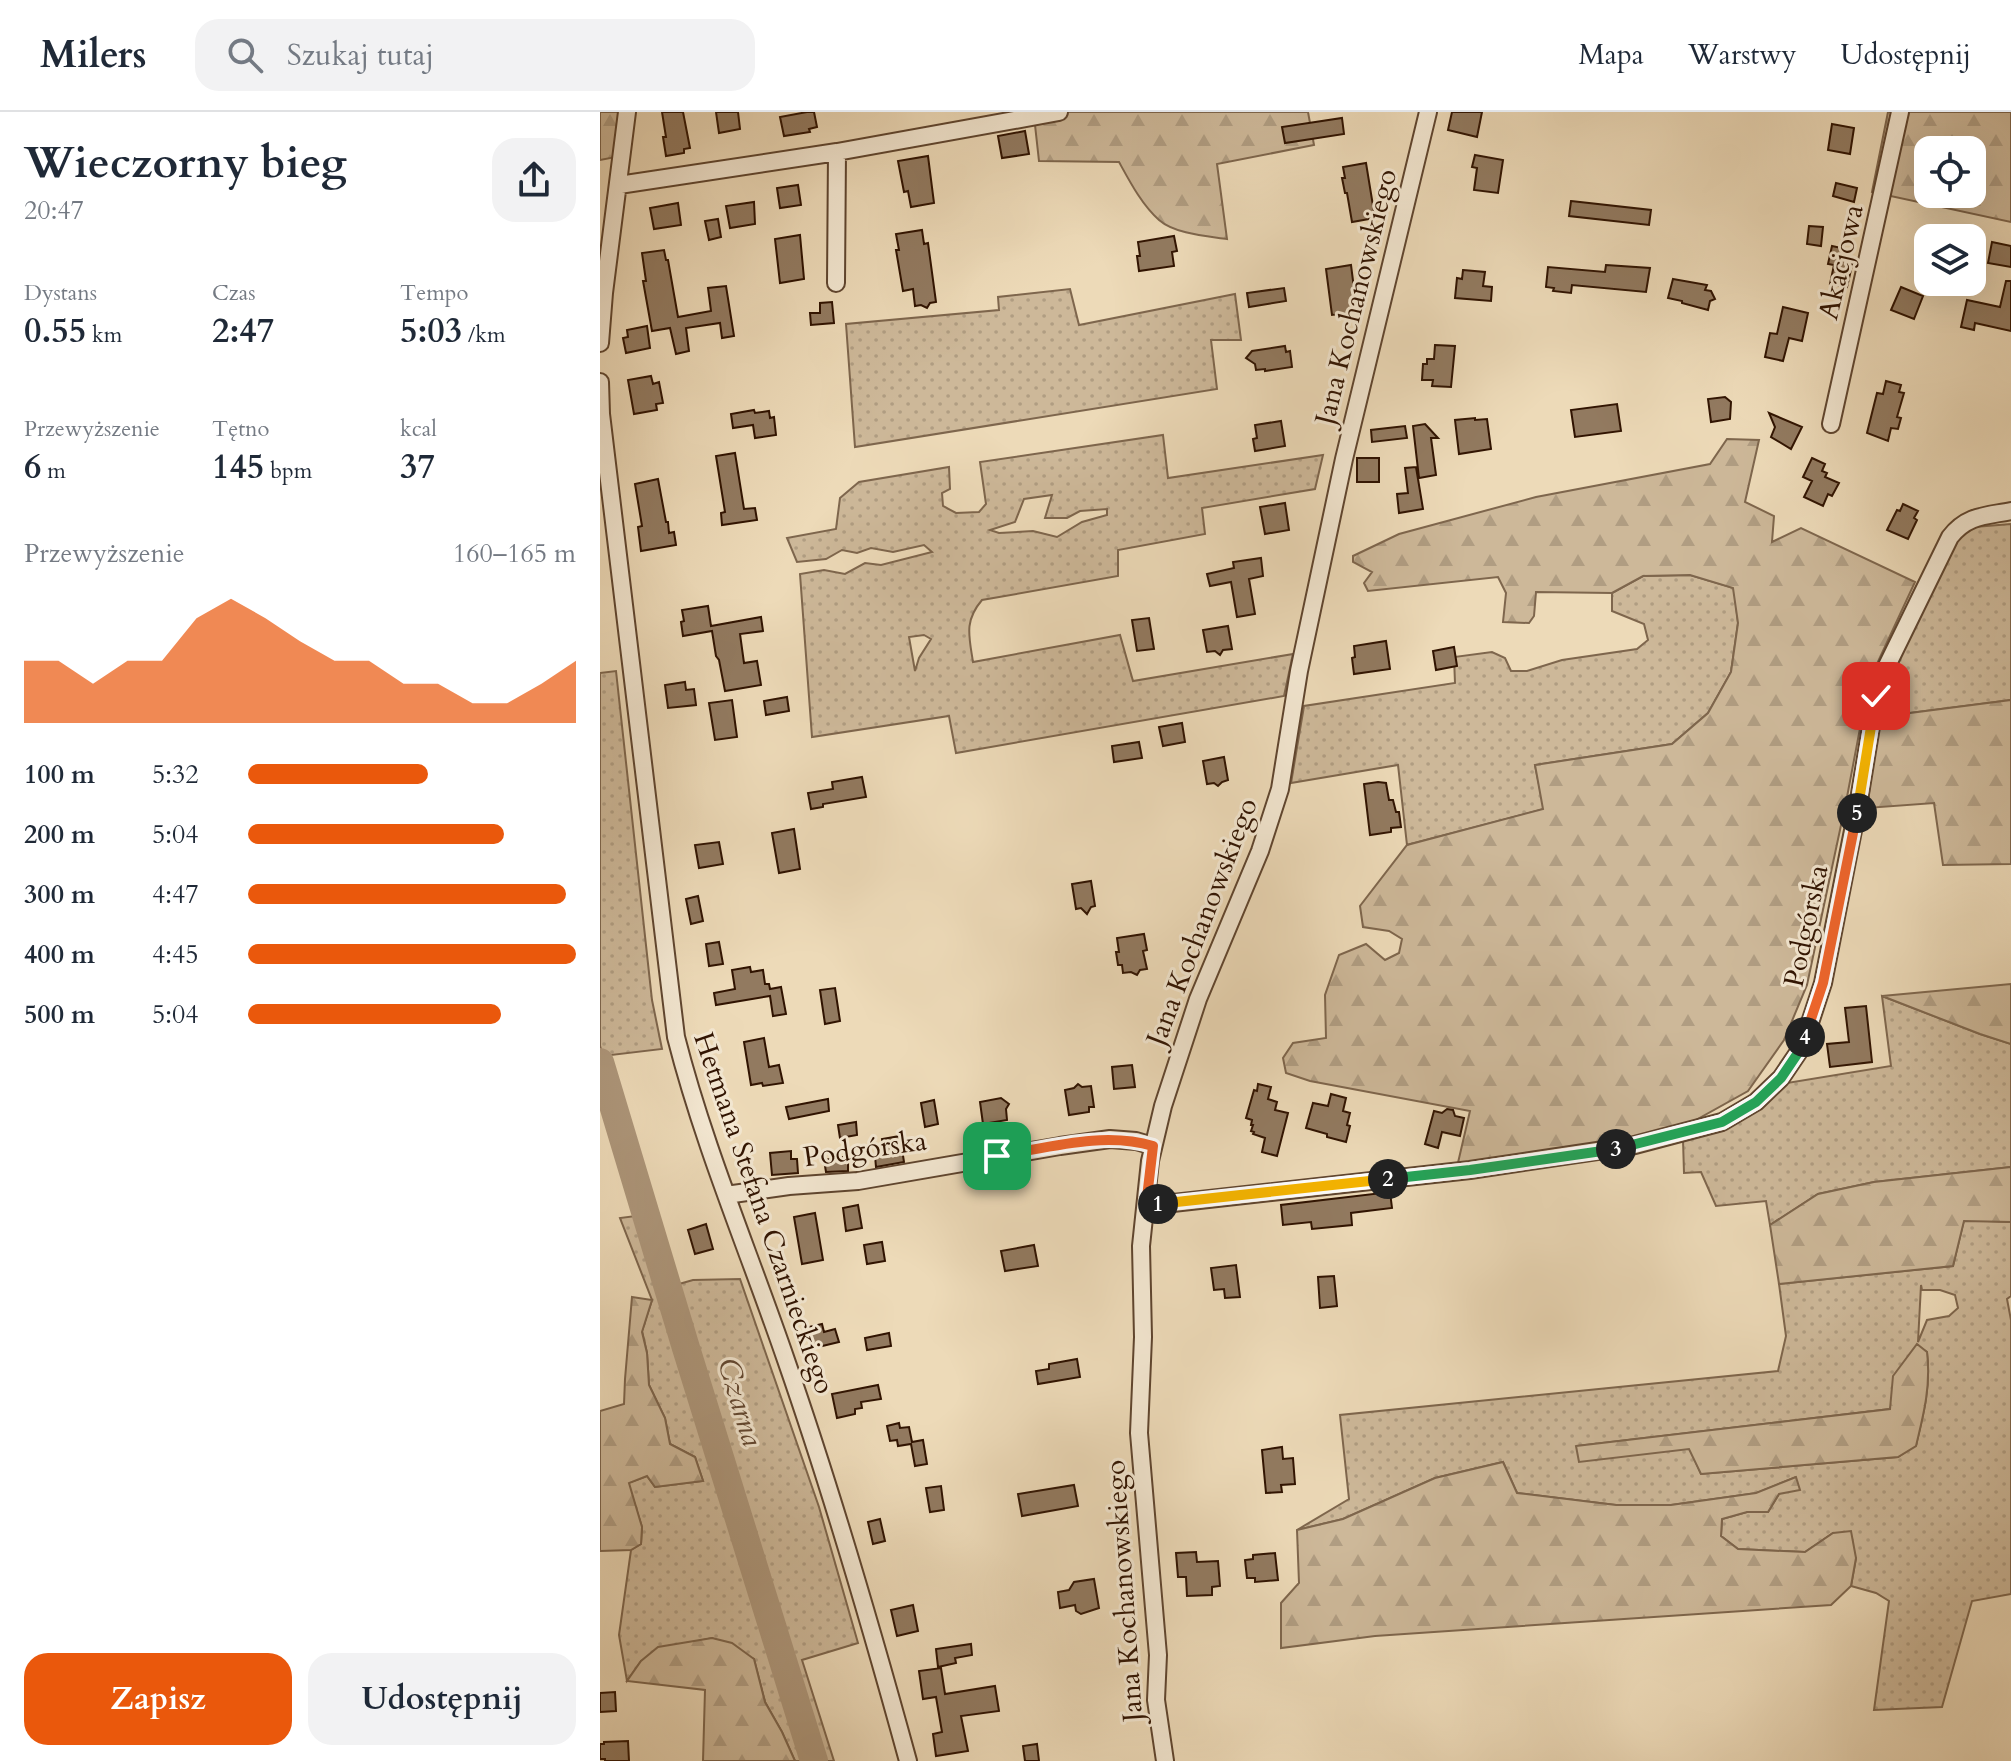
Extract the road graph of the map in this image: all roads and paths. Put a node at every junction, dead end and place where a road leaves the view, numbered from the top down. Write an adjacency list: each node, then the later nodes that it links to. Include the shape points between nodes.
1 (627, 112): 6 (street)
2 (1059, 112): 5 (street)
3 (1428, 112): 13 (street, Jana Kochanowskiego, via 1344,459 1280,789 1198,999)
4 (1900, 112): 11 (street, Akacjowa)
5 (837, 152): 6 (street); 7 (street)
6 (619, 185): 8 (street)
7 (836, 283)
8 (602, 292): 9 (street)
9 (600, 343)
10 (600, 382): 14 (street, Hetmana Stefana Czarnieckiego, via 676,1037)
11 (1831, 424)
12 (2011, 511): 15 (street, Podgórska, via 1959,526 1883,674 1823,983 1802,1047 1756,1102 1722,1122 1631,1146 1470,1170)
13 (1153, 1146): 14 (street, Podgórska, via 1110,1139 858,1181); 15 (street, Jana Kochanowskiego)
14 (726, 1195): 16 (street, Hetmana Stefana Czarnieckiego, via 838,1516)
15 (1146, 1206): 17 (street, Jana Kochanowskiego, via 1139,1433 1158,1655 1156,1700)
16 (908, 1761)
17 (1165, 1761)

